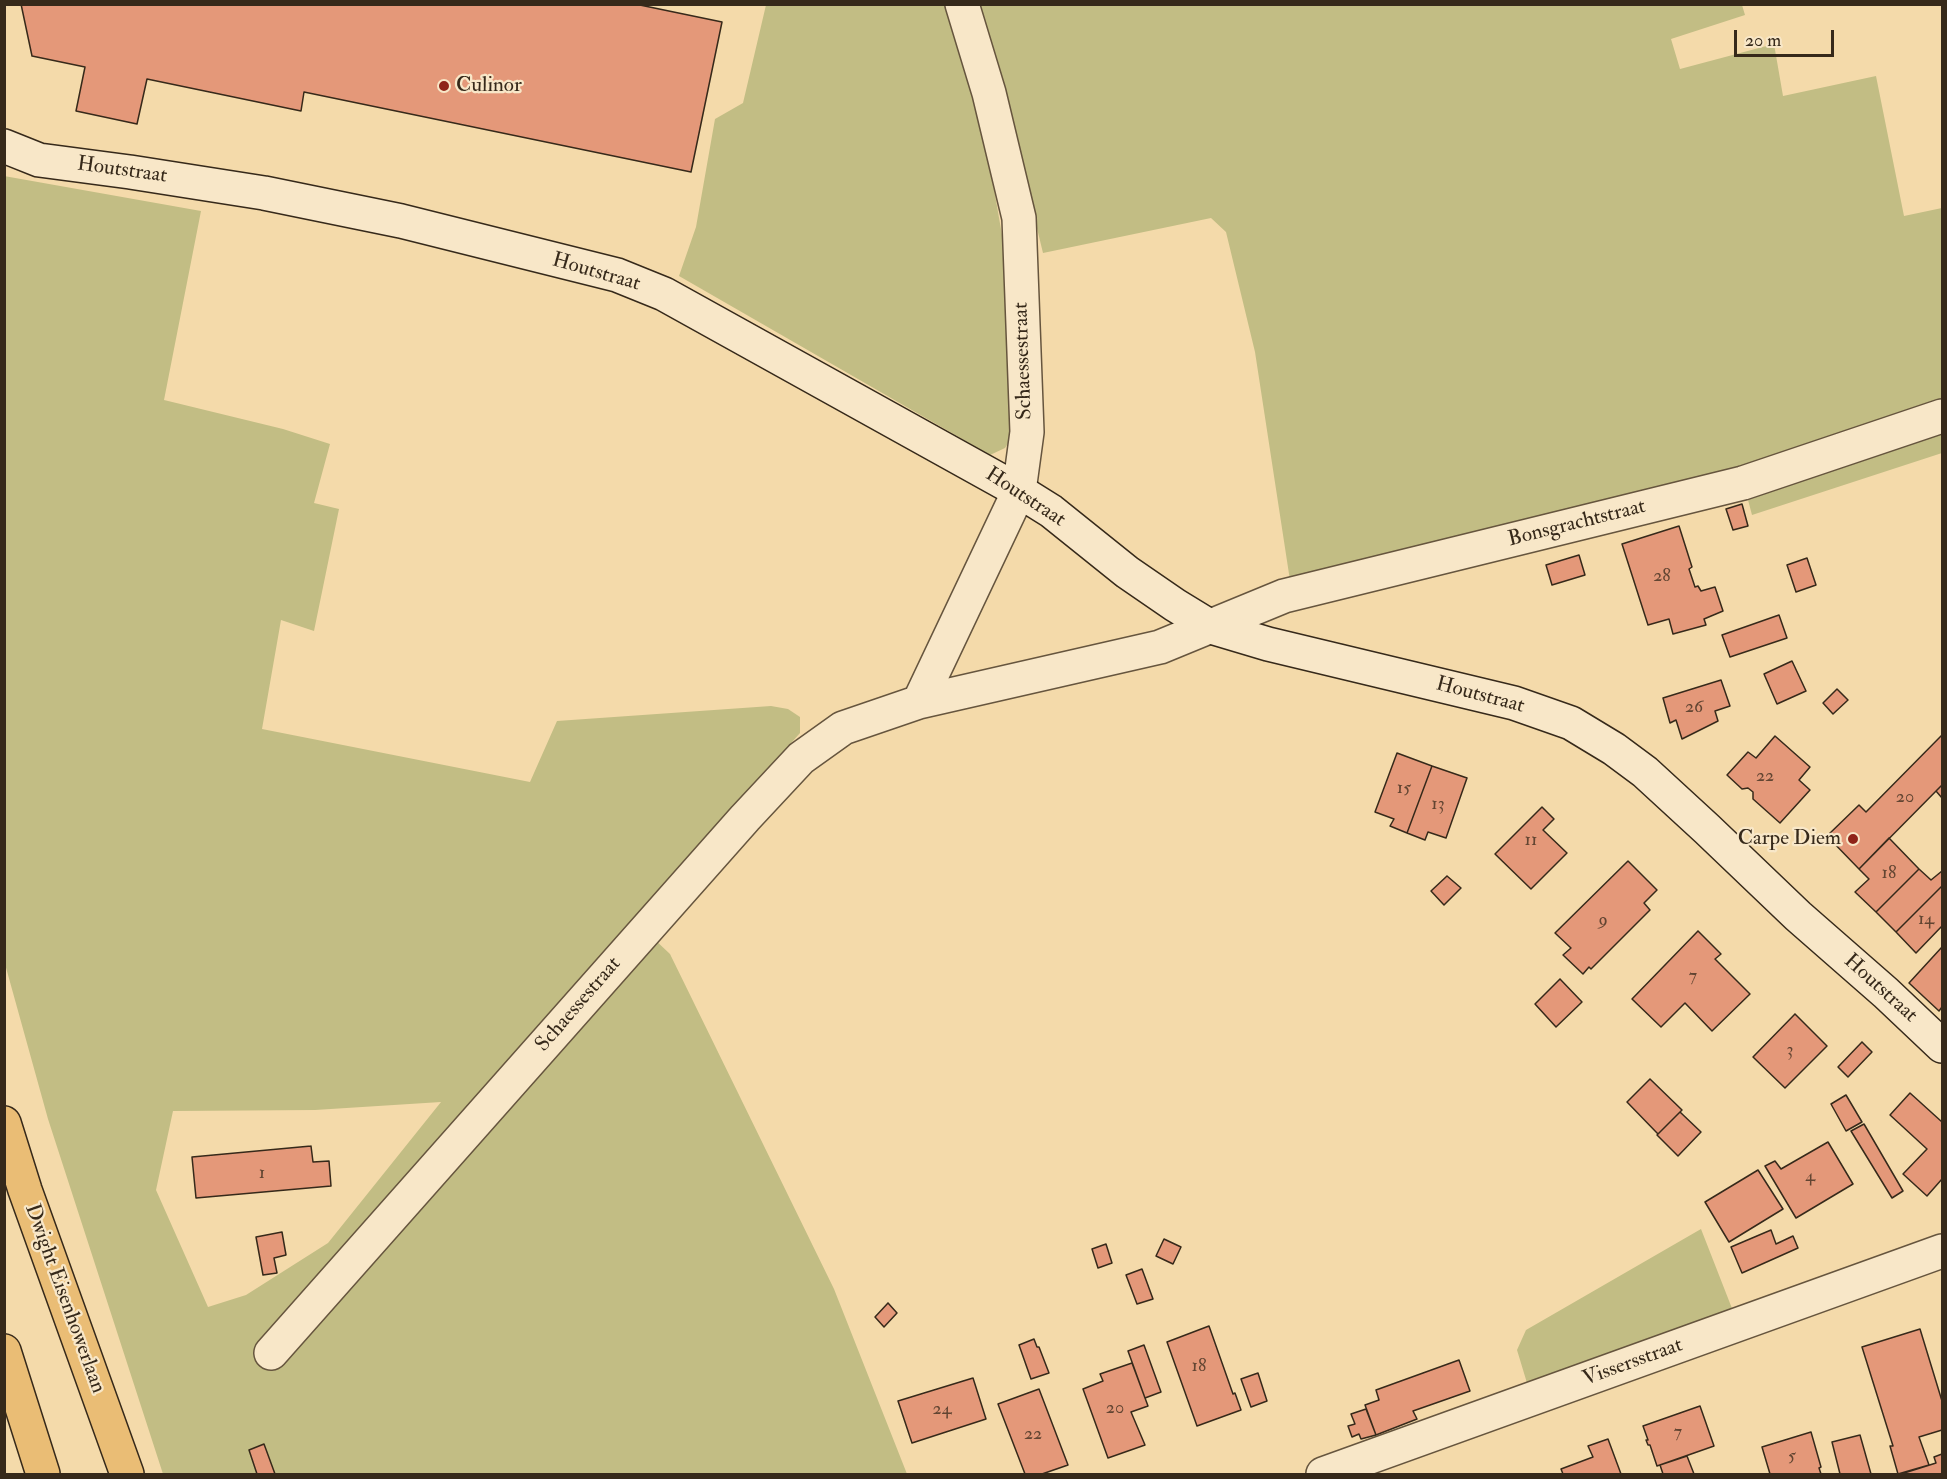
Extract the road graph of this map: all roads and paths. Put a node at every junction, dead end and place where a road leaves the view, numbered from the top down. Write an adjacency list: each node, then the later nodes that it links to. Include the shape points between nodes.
1 (962, 4): 4 (street, Schaessestraat, via 989,93 1019,218 1027,432)
2 (4, 146): 4 (street, Houtstraat, via 39,160 264,193 401,221 616,275 664,294)
3 (1942, 416): 5 (street, Bonsgrachtstraat, via 1743,483 1284,596)
4 (1020, 491): 5 (street, Houtstraat, via 1136,578); 6 (street, Schaessestraat)
5 (1211, 627): 6 (street, Schaessestraat, via 1160,647); 7 (street, Houtstraat, via 1514,703 1571,723 1645,772)
6 (919, 702): 11 (street, Schaessestraat, via 843,728 801,758)
7 (1942, 1046)
8 (4, 1123): 13 (highway, Dwight Eisenhowerlaan)
9 (1942, 1251): 14 (street, Vissersstraat)
10 (4, 1351): 12 (highway)
11 (271, 1353)
12 (44, 1474)
13 (127, 1474)
14 (1323, 1474)

